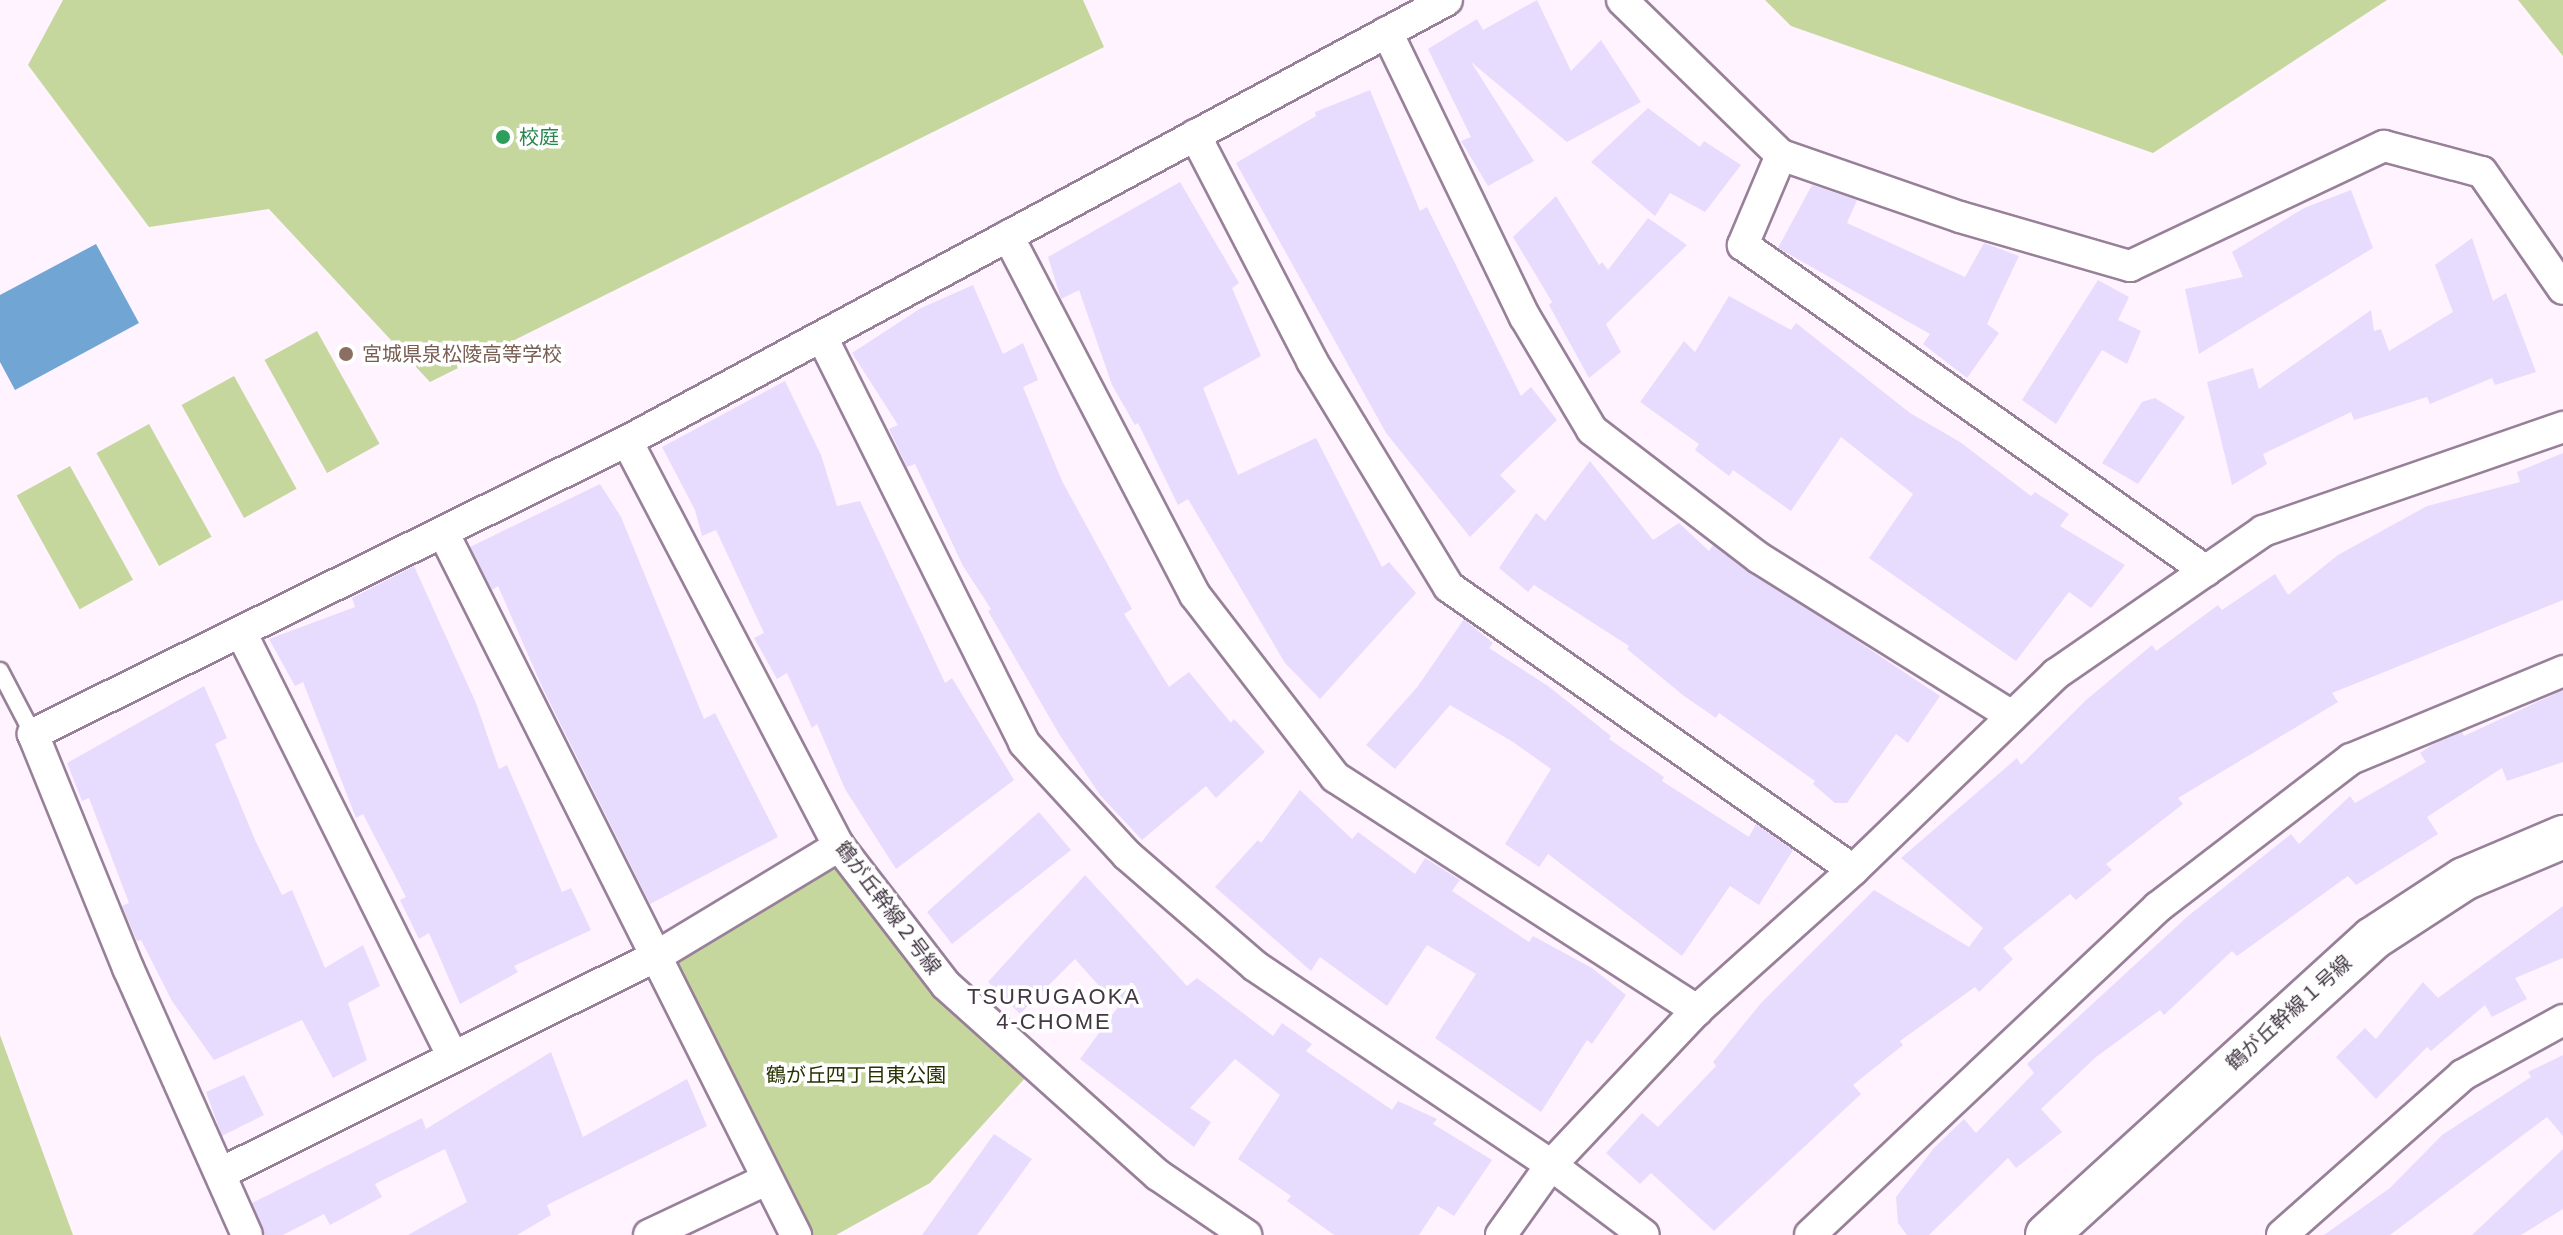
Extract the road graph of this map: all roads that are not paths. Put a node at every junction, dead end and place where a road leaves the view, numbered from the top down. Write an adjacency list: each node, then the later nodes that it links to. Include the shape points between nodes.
1 (1447, 0): 3 (street)
2 (1622, 0): 5 (street)
3 (1387, 32): 4 (street); 16 (street, via 1525,317 1592,430 1759,558)
4 (1195, 135): 6 (street); 20 (street, via 1312,361 1449,587)
5 (1781, 155): 7 (street, via 1960,217 2130,266 2384,146 2482,172); 12 (street, via 1743,245)
6 (1008, 236): 8 (street); 22 (street, via 1195,595 1335,777)
7 (2563, 289)
8 (822, 337): 10 (street); 25 (street, via 1024,743 1127,855 1255,966)
9 (2563, 427): 12 (street, via 2263,531)
10 (627, 441): 11 (street); 19 (street, 鶴が丘幹線２号線)
11 (443, 532): 13 (street); 21 (street)
12 (2206, 571): 16 (street, via 2056,674)
13 (241, 632): 17 (street); 24 (street)
14 (0, 671): 17 (lane)
15 (2563, 671): 34 (street, via 2351,759 2158,907)
16 (2012, 716): 20 (street)
17 (33, 734): 26 (street, via 128,968)
18 (2563, 837): 35 (street, 鶴が丘幹線１号線, via 2464,879 2372,939)
19 (839, 846): 21 (street); 31 (street, 鶴が丘幹線２号線, via 946,985 1158,1175)
20 (1853, 870): 22 (street)
21 (655, 957): 24 (street); 27 (street)
22 (1697, 1010): 25 (street)
23 (2563, 1020): 36 (street, via 2463,1075)
24 (453, 1057): 26 (street)
25 (1551, 1165): 32 (street); 33 (street)
26 (223, 1172): 28 (street)
27 (766, 1180): 29 (street); 30 (street)
28 (247, 1235)
29 (649, 1235)
30 (796, 1235)
31 (1246, 1235)
32 (1501, 1235)
33 (1644, 1235)
34 (1810, 1235)
35 (2047, 1235)
36 (2282, 1235)

